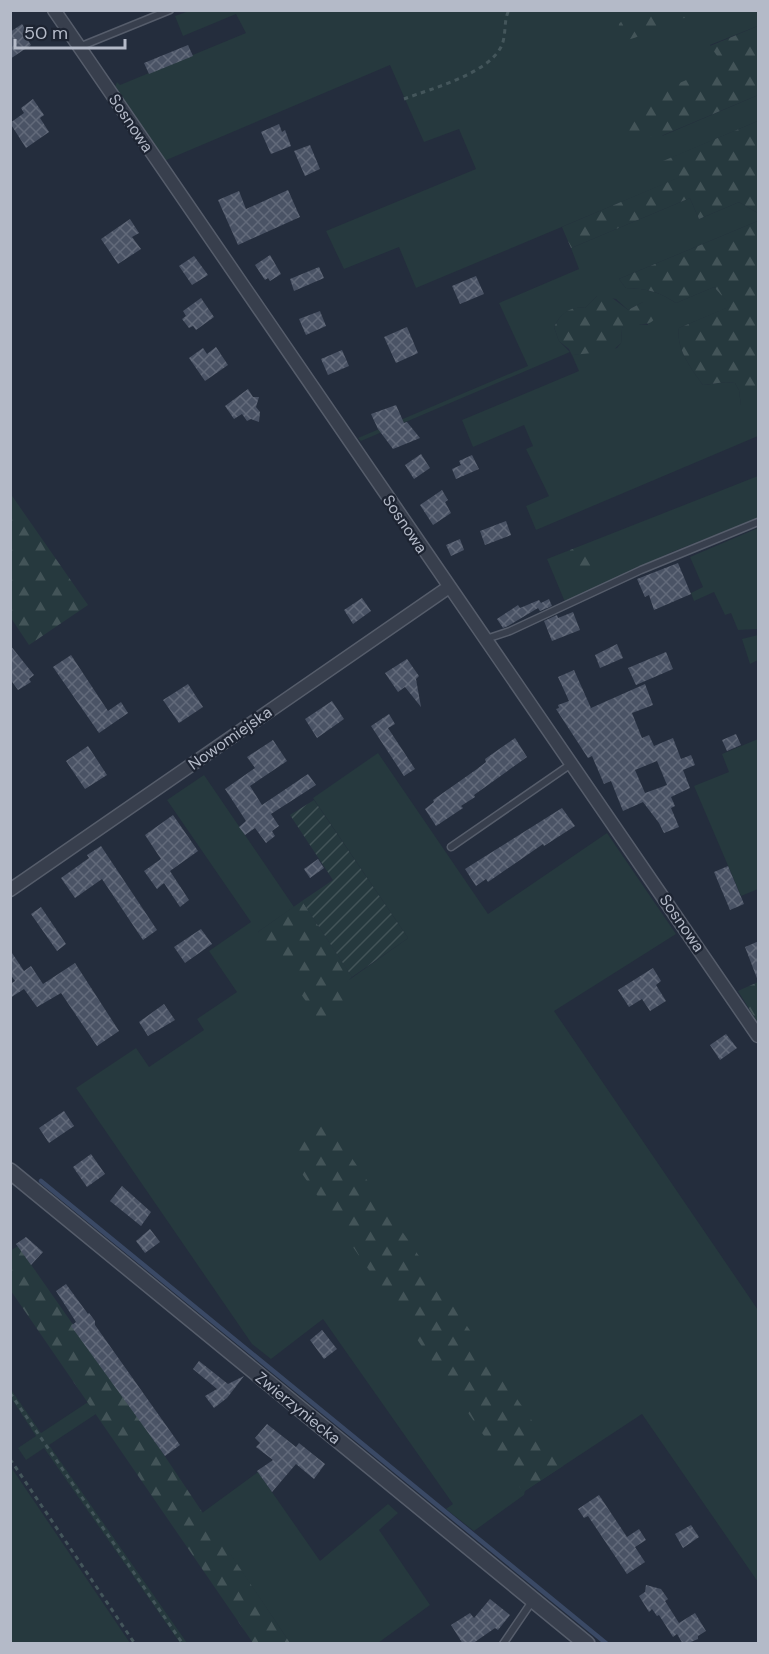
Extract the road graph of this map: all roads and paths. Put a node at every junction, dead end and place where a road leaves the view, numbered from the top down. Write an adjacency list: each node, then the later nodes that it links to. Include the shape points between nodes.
1 (54, 10): 4 (street, Sosnowa)
2 (170, 10): 4 (lane)
3 (509, 10): 5 (path, via 503,40 494,58)
4 (79, 47): 7 (street, Sosnowa)
5 (404, 99)
6 (759, 522): 8 (lane)
7 (449, 587): 8 (street, Sosnowa); 11 (street, Nowomiejska)
8 (486, 639): 9 (street, Sosnowa)
9 (571, 764): 10 (lane); 12 (street, Sosnowa)
10 (451, 847)
11 (10, 890)
12 (759, 1035)
13 (10, 1171): 16 (street, Zwierzyniecka)
14 (10, 1393): 18 (path)
15 (10, 1459): 17 (path)
16 (533, 1600): 19 (lane); 20 (street, Zwierzyniecka)
17 (135, 1644)
18 (183, 1644)
19 (503, 1644)
20 (587, 1644)

